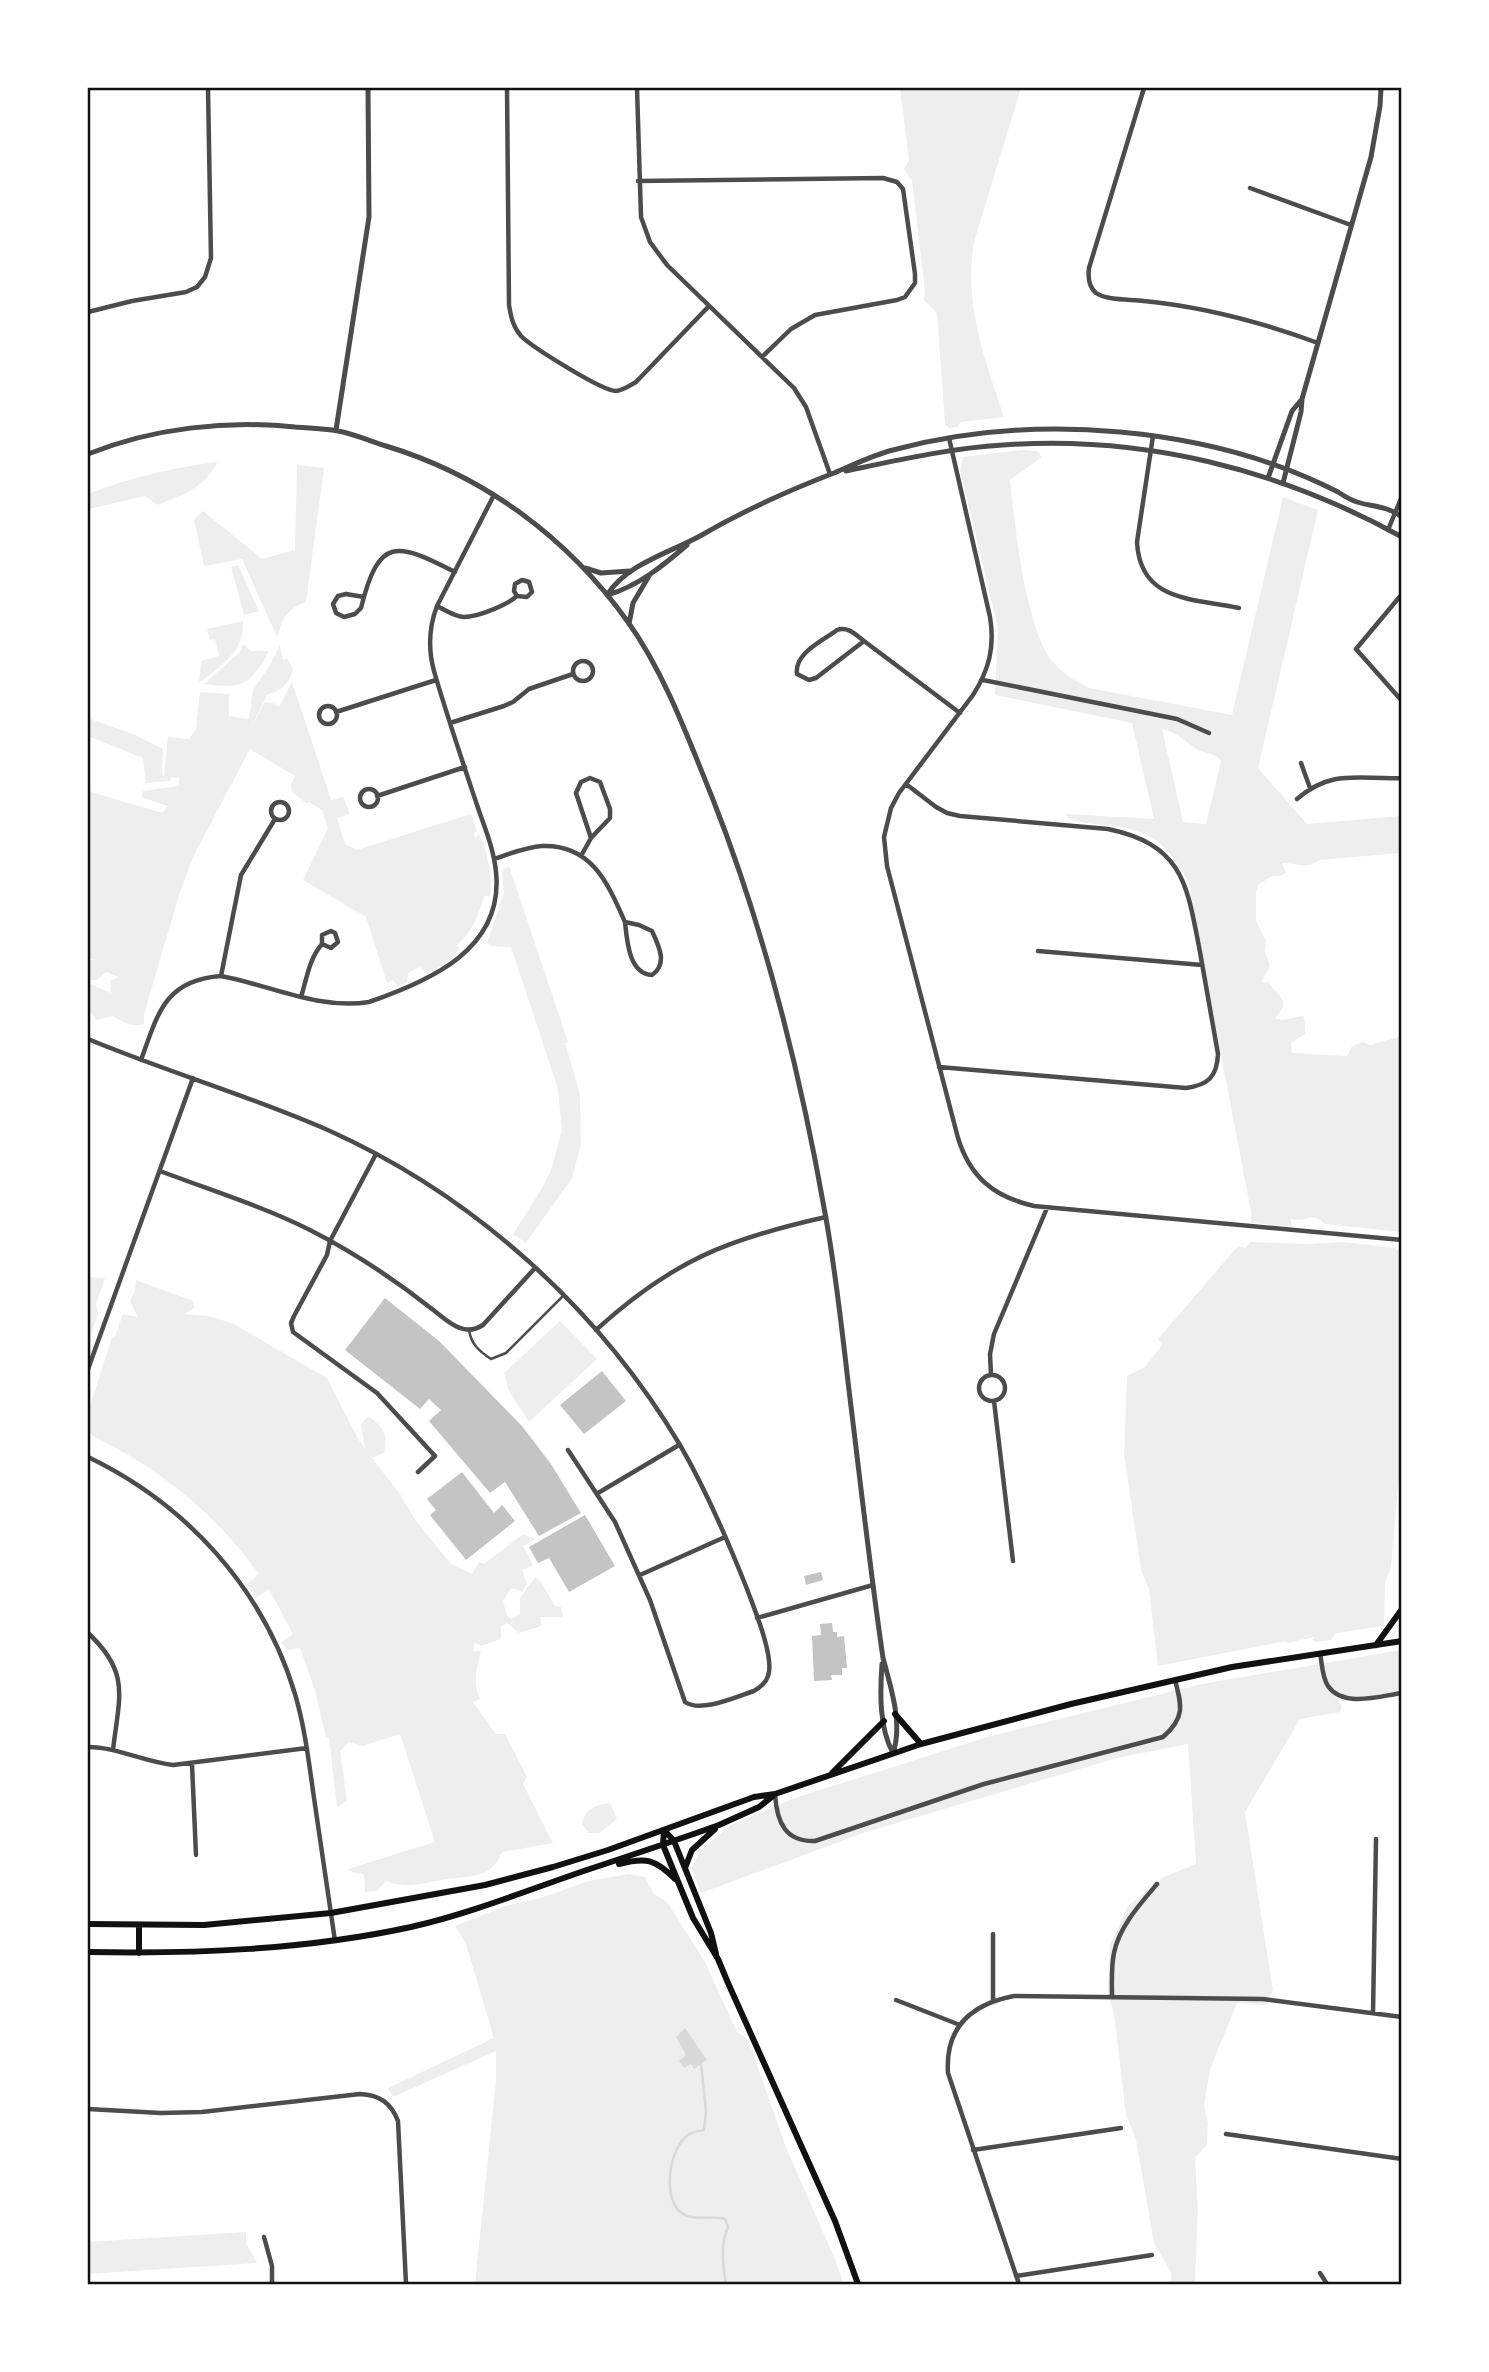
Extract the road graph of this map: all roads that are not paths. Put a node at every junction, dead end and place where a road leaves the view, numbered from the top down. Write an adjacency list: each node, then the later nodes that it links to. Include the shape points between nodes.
1 (208, 88): 11 (street, via 211,258 205,277 186,292)
2 (369, 88): 15 (street, via 369,217)
3 (507, 88): 10 (street, via 509,305 522,337 598,386 617,391 636,382)
4 (637, 88): 7 (street)
5 (1144, 88): 12 (street, via 1089,268 1092,287 1109,297 1238,317)
6 (1381, 88): 9 (street, via 1371,157)
7 (638, 181): 10 (street, via 641,217 650,242); 13 (street, via 883,178 903,189 915,274 911,291 897,300 809,318)
8 (1250, 188): 9 (street)
9 (1351, 225): 12 (street)
10 (709, 306): 13 (street)
11 (88, 312)
12 (1318, 343): 14 (street)
13 (762, 357): 23 (street, via 800,397)
14 (1302, 399): 21 (street, via 1292,411); 22 (street)
15 (336, 430): 20 (street, via 265,424 202,427 155,434); 26 (street, via 414,454)
16 (1153, 436): 17 (street, via 1068,430); 18 (street); 21 (street)
17 (949, 438): 19 (street); 23 (street, via 889,451)
18 (1151, 449): 19 (street, via 1048,443); 24 (street); 42 (street, via 1137,542 1143,573 1173,594)
19 (952, 451): 23 (street); 47 (street, via 992,631)
20 (88, 454)
21 (1273, 465): 22 (street); 24 (street)
22 (1287, 470): 25 (street); 28 (street, via 1356,502)
23 (830, 474): 32 (street, via 769,499)
24 (1268, 478): 25 (street)
25 (1283, 483): 30 (street)
26 (494, 495): 33 (street, via 526,516); 35 (street)
27 (1402, 496): 28 (street)
28 (1395, 512): 29 (street); 30 (street)
29 (1402, 517)
30 (1388, 530): 31 (street)
31 (1402, 537)
32 (692, 540): 34 (street); 36 (street)
33 (585, 568): 34 (street, via 601,573); 38 (street)
34 (634, 570): 38 (street)
35 (454, 572): 40 (street, via 419,554 395,551 376,564); 41 (street)
36 (650, 573): 38 (street); 43 (street, via 633,603)
37 (1402, 594): 48 (street, via 1356,649)
38 (607, 595): 43 (street)
39 (517, 596): 39 (street, via 515,584 529,582 530,595); 41 (street, via 467,617)
40 (364, 597): 40 (street, via 355,614 344,617 335,613 333,604 338,596)
41 (438, 606): 46 (street, via 430,645)
42 (1238, 608)
43 (629, 624): 77 (street, via 662,680 729,841 784,1019)
44 (864, 641): 44 (street, via 816,678 797,674 799,659 837,630 848,630); 50 (street)
45 (573, 674): 45 (street, via 579,661 592,667 585,680); 51 (street, via 529,689 504,706)
46 (436, 680): 49 (street); 51 (street)
47 (983, 680): 50 (street); 52 (street, via 1177,719)
48 (1402, 701)
49 (337, 712): 49 (street, via 332,723 320,718 325,706)
50 (960, 713): 56 (street)
51 (450, 723): 54 (street)
52 (1209, 733)
53 (1301, 763): 57 (street)
54 (465, 767): 58 (street); 63 (street)
55 (1402, 778): 57 (street, via 1354,776)
56 (906, 784): 67 (street, via 947,813 1108,829 1149,843 1173,863 1187,889); 72 (street, via 887,822 885,852)
57 (1310, 788): 59 (street)
58 (377, 796): 58 (street, via 372,807 360,801 366,790)
59 (1297, 799)
60 (275, 819): 60 (street, via 272,806 286,803 288,816); 68 (street, via 241,875)
61 (591, 838): 61 (street, via 576,793 581,782 590,778 600,782 611,813); 62 (street)
62 (581, 856): 63 (street, via 542,846); 64 (street, via 605,879)
63 (494, 859): 69 (street, via 497,889 490,918 478,940 455,961 369,1002 340,1005)
64 (625, 922): 64 (street, via 652,931 662,963 652,975 638,970)
65 (323, 944): 69 (street, via 310,963)
66 (1038, 951): 67 (street)
67 (1202, 965): 72 (street, via 1218,1054 1212,1078 1200,1086)
68 (221, 976): 69 (street); 71 (street, via 203,977 173,993 163,1005)
69 (301, 997)
70 (88, 1038): 71 (street)
71 (141, 1060): 73 (street)
72 (939, 1067): 76 (street, via 961,1150 972,1169 1007,1199)
73 (193, 1078): 74 (street, via 288,1113); 75 (street)
74 (376, 1154): 79 (street); 80 (street, via 454,1203)
75 (160, 1171): 79 (street, via 269,1212); 84 (street)
76 (1047, 1208): 78 (street); 85 (street, via 994,1334)
77 (826, 1217): 83 (street, via 750,1235 692,1259 648,1286); 95 (street)
78 (1402, 1240)
79 (330, 1241): 82 (street, via 402,1286 453,1326); 90 (street, via 293,1318 293,1332 377,1393 435,1456)
80 (535, 1268): 81 (street); 82 (street, via 483,1325)
81 (564, 1296): 82 (lane, via 498,1358 491,1359 473,1345); 83 (street)
82 (469, 1330)
83 (596, 1330): 87 (street)
84 (88, 1369)
85 (991, 1376): 86 (street, via 1000,1378 1005,1387); 86 (street, via 982,1380 979,1390)
86 (994, 1401): 93 (street)
87 (679, 1445): 91 (street); 92 (street)
88 (568, 1450): 91 (street)
89 (88, 1457): 109 (street, via 135,1482 175,1511 243,1587 286,1668)
90 (418, 1472)
91 (598, 1493): 94 (street)
92 (725, 1537): 94 (street); 97 (street)
93 (1013, 1561)
94 (640, 1575): 97 (street, via 681,1695 692,1706 748,1693 765,1681 769,1662)
95 (873, 1585): 97 (street); 102 (street)
96 (1402, 1609): 100 (main road)
97 (757, 1619)
98 (88, 1633): 110 (street, via 107,1653 118,1674)
99 (1402, 1641): 100 (main road)
100 (1376, 1645): 101 (main road)
101 (1320, 1653): 103 (main road); 104 (street, via 1327,1685 1340,1696)
102 (883, 1658): 105 (street); 106 (street)
103 (1175, 1680): 107 (main road); 114 (street, via 1181,1711 1174,1728 1163,1737 984,1784 815,1841 803,1841 785,1830 776,1812)
104 (1402, 1693)
105 (895, 1714): 107 (main road); 111 (street, via 898,1739)
106 (884, 1721): 111 (street, via 886,1742); 113 (main road)
107 (921, 1744): 111 (main road)
108 (88, 1747): 110 (street)
109 (307, 1748): 112 (street); 125 (street)
110 (113, 1750): 112 (street, via 154,1763)
111 (893, 1753): 113 (main road)
112 (192, 1763): 120 (street)
113 (831, 1775): 114 (main road)
114 (775, 1794): 115 (main road, via 759,1807); 116 (main road, via 754,1797)
115 (719, 1825): 118 (main road); 121 (main road, via 692,1850)
116 (664, 1830): 118 (main road); 119 (main road); 125 (main road, via 485,1885)
117 (1376, 1839): 136 (street)
118 (674, 1841): 119 (main road); 121 (main road)
119 (663, 1845): 122 (main road); 123 (main road)
120 (196, 1855)
121 (685, 1868): 132 (main road)
122 (581, 1872): 123 (main road, via 644,1859 662,1867); 129 (main road, via 450,1916)
123 (678, 1883): 132 (main road)
124 (1157, 1884): 133 (street, via 1118,1941)
125 (331, 1913): 127 (main road, via 204,1925); 129 (street)
126 (88, 1924): 127 (main road)
127 (139, 1925): 131 (main road)
128 (993, 1934): 135 (street)
129 (334, 1941): 131 (main road)
130 (88, 1952): 131 (main road)
131 (139, 1953)
132 (718, 1959): 150 (main road, via 835,2221)
133 (1112, 1997): 135 (street); 136 (street, via 1263,1999)
134 (896, 2000): 138 (street)
135 (993, 2000): 138 (street, via 974,2009)
136 (1373, 2014): 137 (street)
137 (1402, 2017)
138 (960, 2025): 142 (street, via 947,2057 948,2073)
139 (88, 2109): 149 (street, via 202,2112 360,2094 377,2096 394,2110 399,2126)
140 (1121, 2128): 142 (street)
141 (1226, 2134): 143 (street)
142 (973, 2150): 147 (street)
143 (1402, 2159)
144 (264, 2236): 148 (street)
145 (1152, 2255): 147 (street)
146 (1320, 2273): 152 (street)
147 (1016, 2276): 151 (street)
148 (272, 2284)
149 (406, 2284)
150 (858, 2284)
151 (1019, 2284)
152 (1327, 2284)

